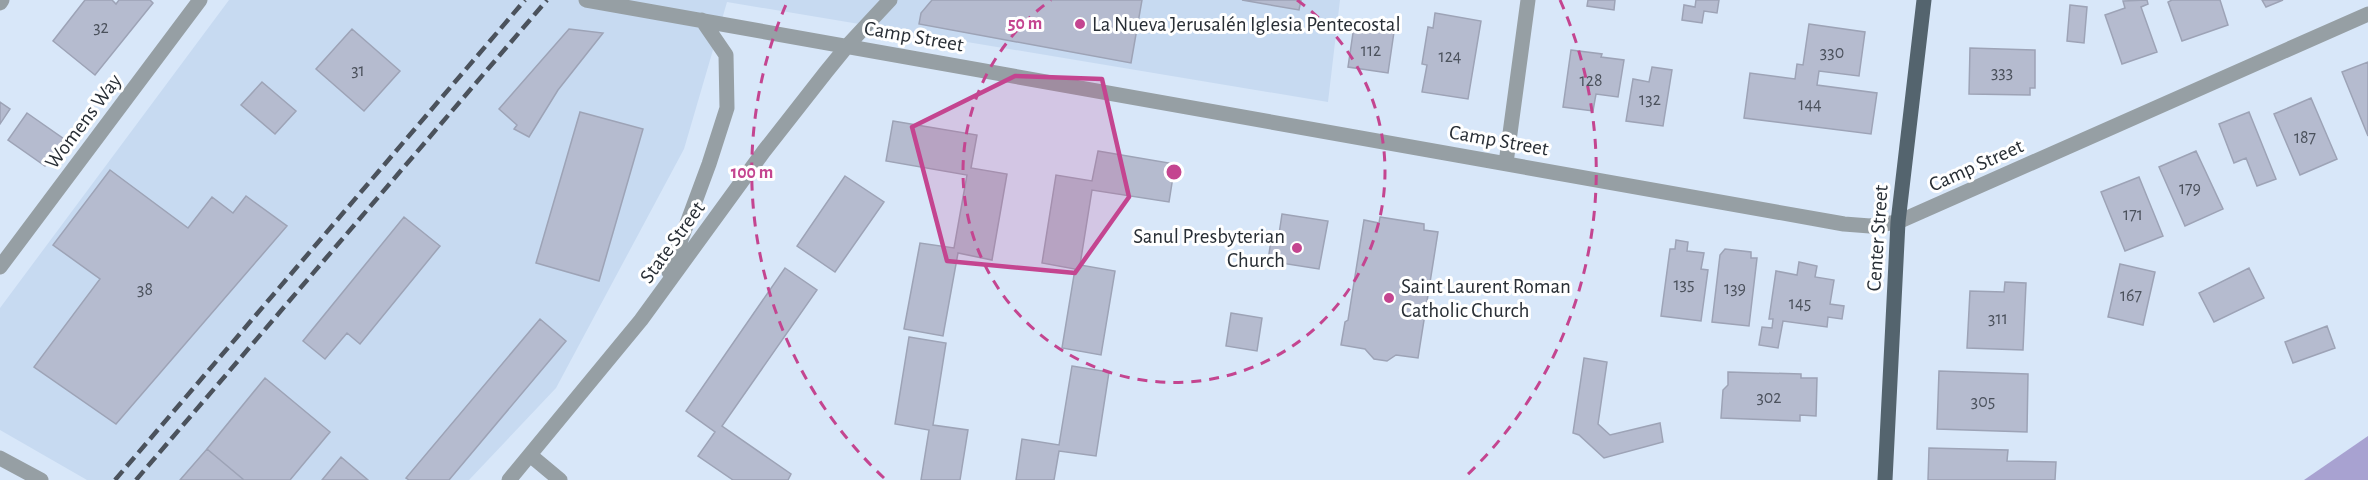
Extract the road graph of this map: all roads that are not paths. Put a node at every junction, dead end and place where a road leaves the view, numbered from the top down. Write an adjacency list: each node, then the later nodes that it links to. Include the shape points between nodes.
1 (200, 0): 11 (street, Womens Way)
2 (586, 0): 7 (street, Camp Street)
3 (890, 0): 8 (street, State Street)
4 (1528, 0): 9 (street)
5 (1924, 0): 10 (main road, Center Street)
6 (2368, 14): 10 (street, Camp Street)
7 (702, 20): 8 (street, Camp Street); 12 (street, via 726,55 727,108)
8 (848, 45): 9 (street, Camp Street); 12 (street, State Street)
9 (1506, 163): 10 (street, Camp Street, via 1844,224)
10 (1898, 222): 18 (main road, Center Street)
11 (0, 267)
12 (662, 290): 13 (street, State Street)
13 (530, 455): 16 (street, State Street); 17 (street)
14 (0, 458): 15 (street)
15 (41, 480)
16 (509, 480)
17 (560, 480)
18 (1885, 480)

